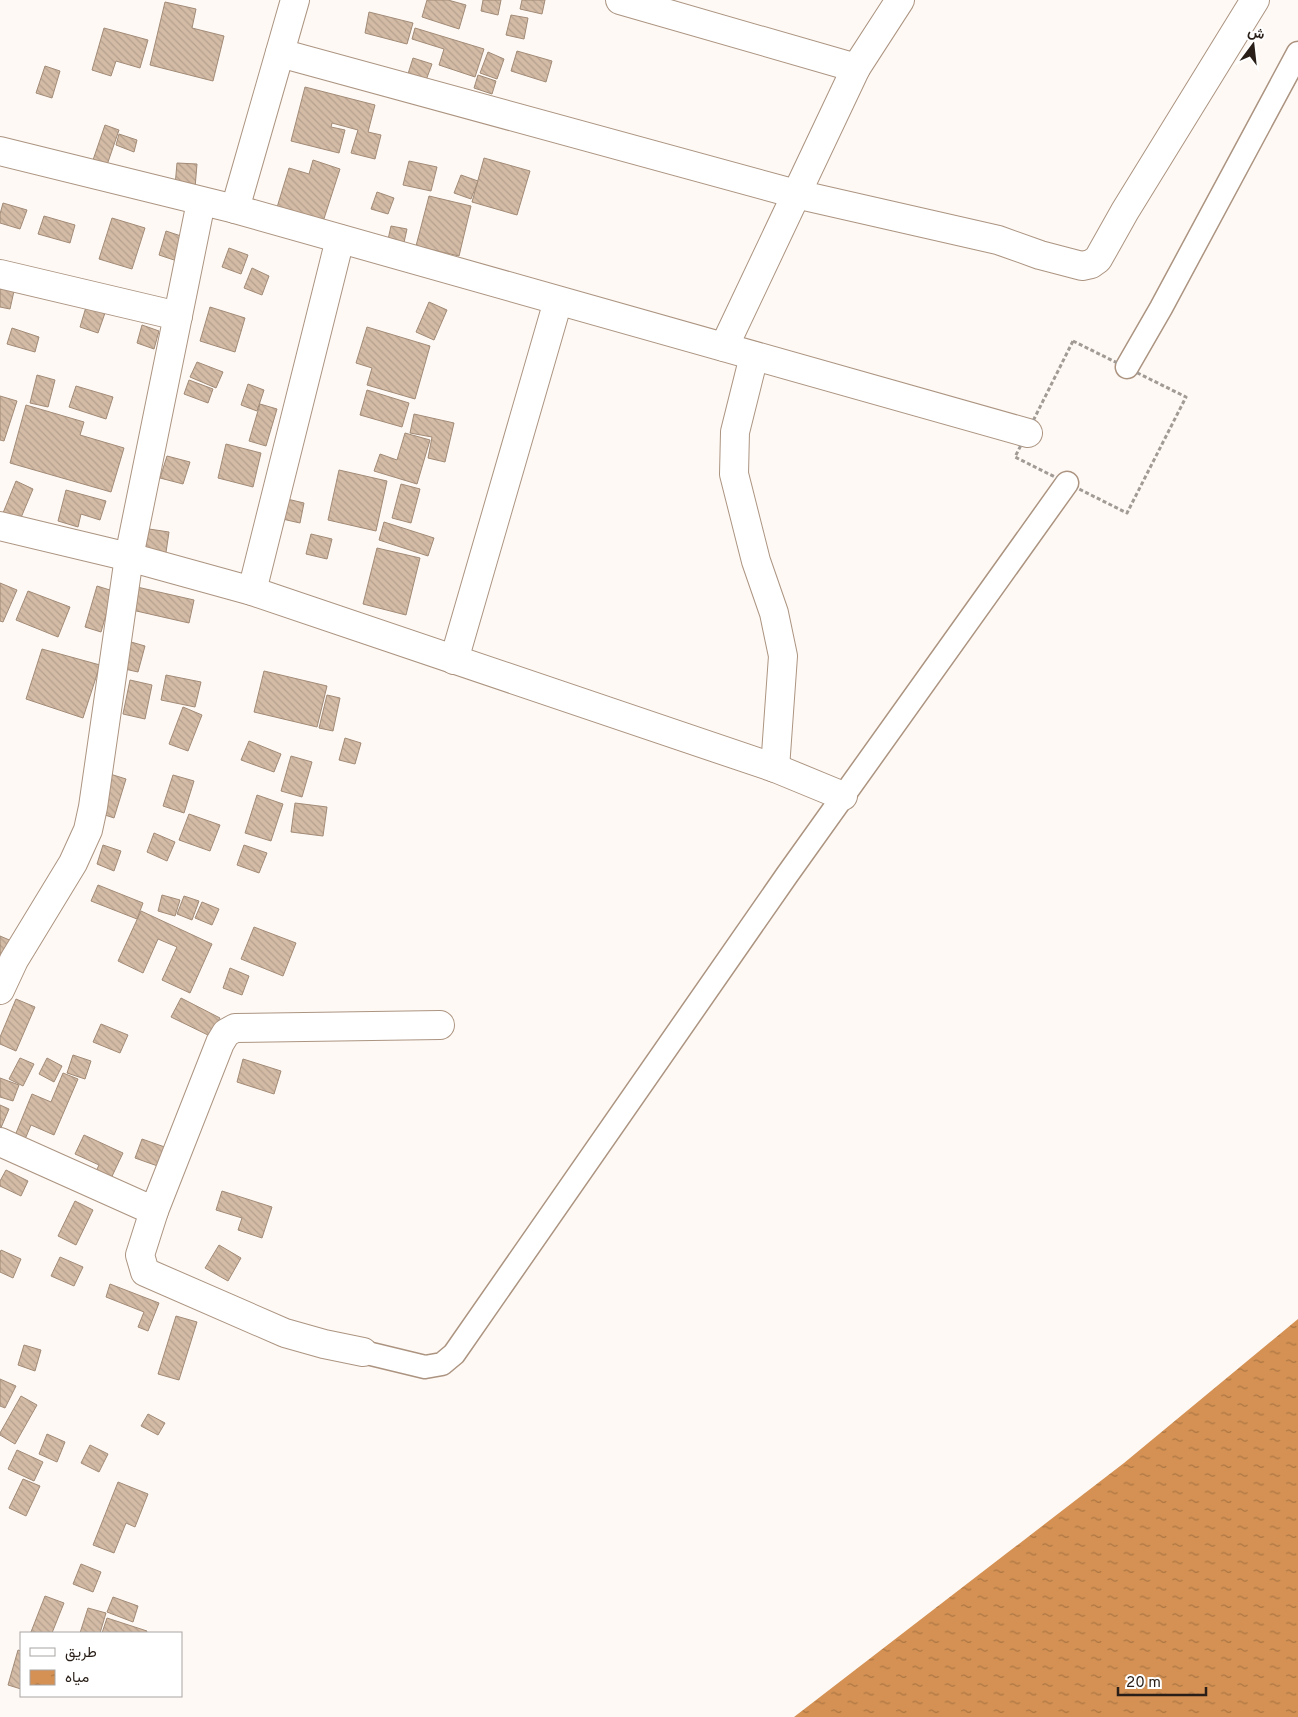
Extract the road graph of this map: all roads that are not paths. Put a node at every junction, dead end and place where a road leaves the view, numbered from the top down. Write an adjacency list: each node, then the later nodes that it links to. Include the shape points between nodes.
1 (295, 0): 5 (street)
2 (620, 0): 7 (street)
3 (900, 0): 7 (street)
4 (1255, 0): 9 (street, via 1098,259 1090,264 1082,266 998,240)
5 (280, 53): 9 (street); 11 (street)
6 (1298, 54): 18 (street)
7 (856, 68): 9 (street)
8 (0, 151): 10 (street)
9 (796, 194): 16 (street)
10 (201, 202): 11 (street); 15 (street)
11 (235, 209): 12 (street)
12 (340, 239): 14 (street); 23 (street)
13 (0, 274): 15 (street)
14 (558, 301): 16 (street); 24 (street)
15 (178, 316): 22 (street)
16 (724, 347): 17 (street)
17 (754, 356): 19 (street); 25 (street, via 735,432 734,474 783,656)
18 (1127, 368)
19 (1028, 432)
20 (1067, 483): 26 (street)
21 (0, 526): 22 (street)
22 (129, 557): 23 (street); 27 (street, via 88,830 73,863 14,960)
23 (252, 591): 24 (street)
24 (454, 660): 25 (street)
25 (775, 768): 26 (street)
26 (843, 796): 31 (street, via 454,1354 442,1364 425,1367)
27 (0, 990)
28 (440, 1025): 30 (street, via 234,1028 226,1033)
29 (0, 1142): 30 (street)
30 (154, 1211): 31 (street, via 140,1255 145,1272 285,1332)
31 (363, 1352)

